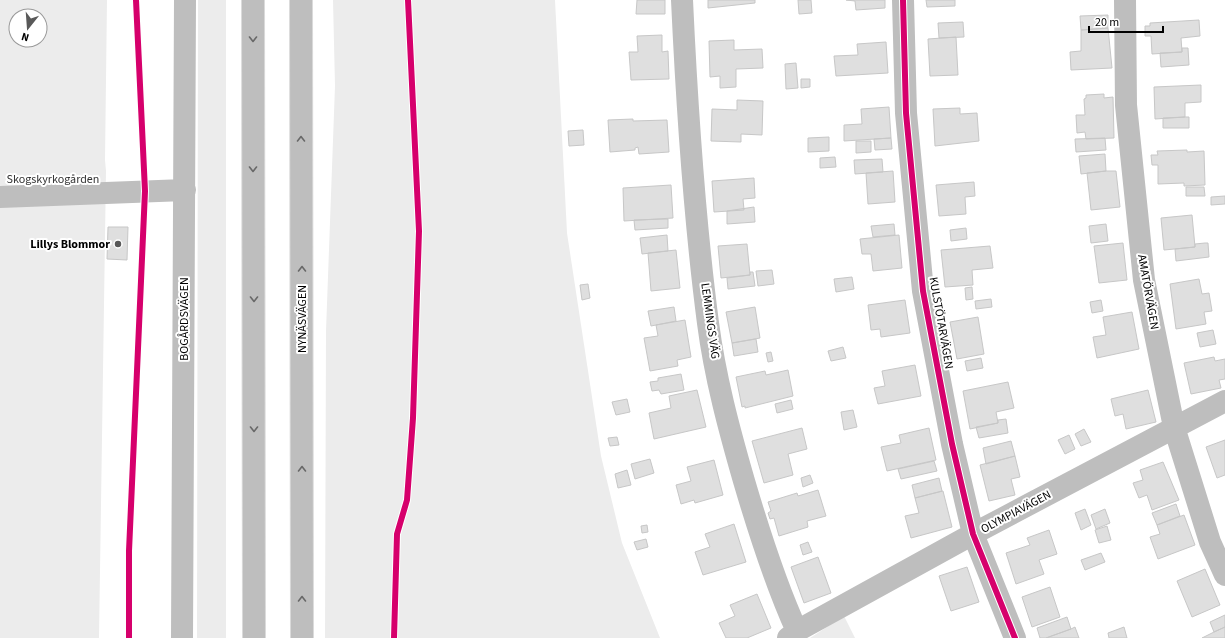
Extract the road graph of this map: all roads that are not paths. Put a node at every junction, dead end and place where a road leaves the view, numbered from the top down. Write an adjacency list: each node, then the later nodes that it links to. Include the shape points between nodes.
1 (185, 0): 7 (main road, BOGÅRDSVÄGEN)
2 (253, 0): 15 (main road, one-way to 15)
3 (301, 0): 16 (main road, NYNÄSVÄGEN, one-way to 3)
4 (682, 0): 13 (main road, LEMMINGS VÄG, via 688,125 708,324 727,422)
5 (903, 0): 11 (main road, KULSTÖTARVÄGEN, via 906,113 923,291 952,444)
6 (1125, 0): 10 (main road, AMATÖRVÄGEN, via 1126,105 1144,280)
7 (185, 190): 8 (main road); 14 (main road, BOGÅRDSVÄGEN)
8 (0, 197)
9 (1225, 401): 10 (main road, OLYMPIAVÄGEN)
10 (1174, 427): 11 (main road, OLYMPIAVÄGEN); 12 (main road, AMATÖRVÄGEN, via 1210,542)
11 (973, 534): 13 (main road, OLYMPIAVÄGEN); 17 (main road, KULSTÖTARVÄGEN)
12 (1225, 575)
13 (792, 634)
14 (182, 638)
15 (254, 638)
16 (302, 638)
17 (1015, 638)

